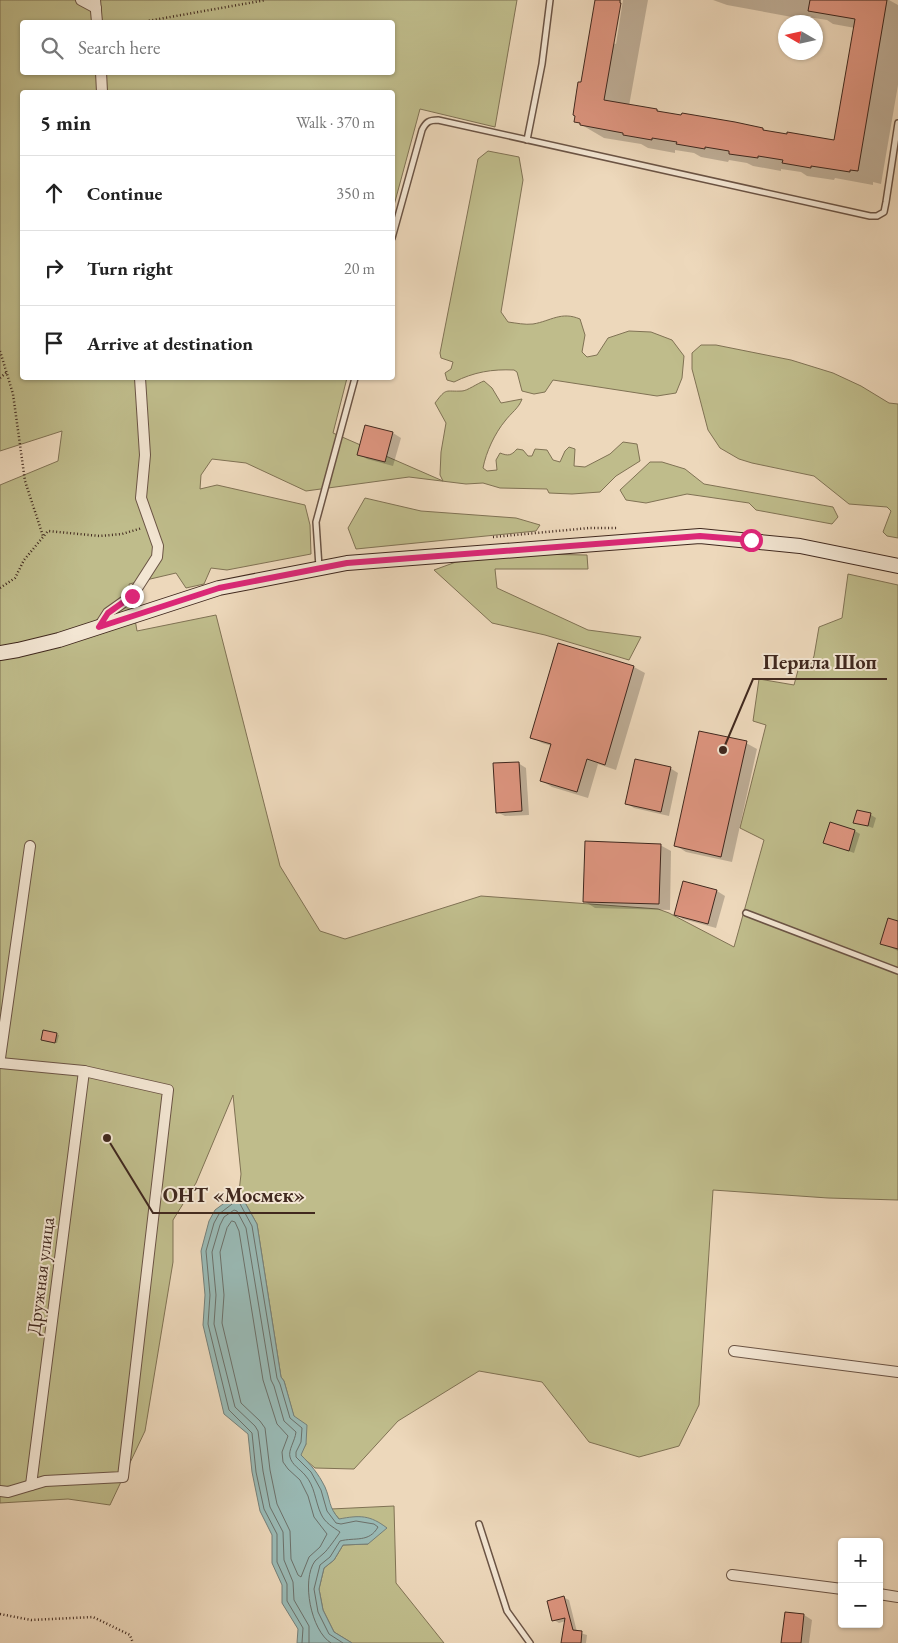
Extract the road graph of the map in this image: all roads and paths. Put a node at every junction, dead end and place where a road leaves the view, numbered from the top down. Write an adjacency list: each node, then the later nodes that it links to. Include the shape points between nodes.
1 (81, 0): 4 (street)
2 (266, 0): 6 (path)
3 (550, 0): 10 (lane)
4 (96, 4): 5 (street)
5 (97, 20)
6 (153, 20)
7 (101, 75): 8 (street)
8 (102, 90)
9 (898, 123): 10 (lane, via 884,212 877,216)
10 (527, 140): 11 (lane, via 438,120 425,123)
11 (395, 227)
12 (0, 351): 13 (path)
13 (7, 372): 14 (path); 18 (path, via 25,481)
14 (0, 378)
15 (140, 380): 17 (street, via 145,455 141,498)
16 (354, 380): 20 (lane, via 316,522)
17 (150, 525): 18 (path, via 122,534 100,536 48,531); 22 (street, via 158,546 157,557 132,596 108,613)
18 (43, 536): 21 (path, via 14,578)
19 (898, 566): 20 (street, via 800,546 700,536 347,563)
20 (319, 568): 22 (street, via 219,588)
21 (0, 588)
22 (99, 627): 23 (street, via 60,640)
23 (0, 653)
24 (30, 846): 27 (street)
25 (746, 913): 26 (lane)
26 (898, 970)
27 (0, 1058)
28 (0, 1063): 29 (street)
29 (84, 1071): 32 (street, Дружная улица); 32 (street, via 168,1090 123,1477 45,1481)
30 (734, 1351): 31 (street)
31 (898, 1372)
32 (31, 1485): 33 (street, via 8,1492)
33 (0, 1491)
34 (479, 1524): 41 (lane, via 507,1611)
35 (732, 1575): 36 (street)
36 (838, 1588)
37 (883, 1595): 38 (street)
38 (898, 1597)
39 (0, 1614): 40 (path, via 31,1620 93,1617 130,1636)
40 (133, 1643)
41 (530, 1643)

